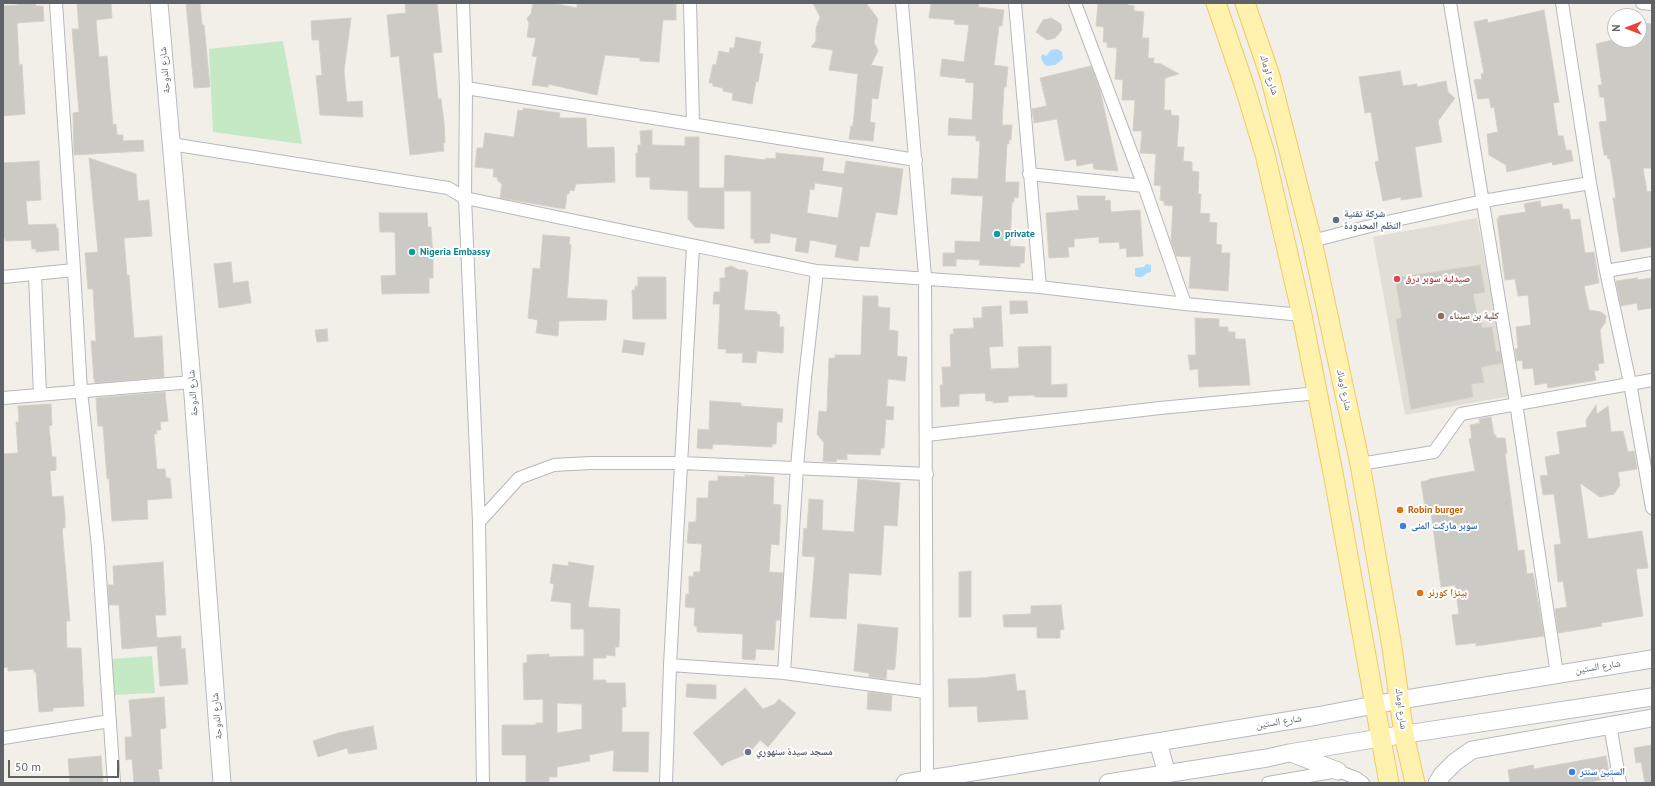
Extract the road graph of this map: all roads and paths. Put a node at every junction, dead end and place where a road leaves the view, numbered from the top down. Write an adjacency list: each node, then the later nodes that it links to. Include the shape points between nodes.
1 (56, 3): 26 (street)
2 (159, 3): 16 (main road, شارع الدوحة)
3 (463, 3): 14 (street)
4 (690, 3): 15 (street)
5 (902, 3): 17 (street)
6 (1015, 3): 18 (street)
7 (1075, 3): 20 (street)
8 (1216, 3): 34 (main road, via 1265,154)
9 (1245, 3): 23 (main road, شارع اوماك, via 1270,76)
10 (1450, 3): 22 (street)
11 (1562, 3): 19 (street)
12 (1642, 3): 13 (street)
13 (1652, 4)
14 (466, 88): 15 (street); 21 (street)
15 (693, 124): 17 (street)
16 (171, 144): 21 (street, via 448,188); 36 (main road, شارع الدوحة)
17 (916, 160): 31 (street)
18 (1029, 174): 20 (street); 32 (street)
19 (1590, 183): 22 (street); 28 (street)
20 (1144, 186): 33 (street)
21 (465, 198): 24 (street); 49 (street)
22 (1483, 201): 23 (street); 42 (street)
23 (1312, 241): 45 (main road, شارع اوماك)
24 (693, 246): 27 (street); 44 (street)
25 (1652, 263): 28 (street)
26 (74, 270): 29 (street); 38 (street)
27 (816, 271): 31 (street); 46 (street)
28 (1606, 271): 37 (street)
29 (35, 275): 30 (street); 40 (street)
30 (3, 277)
31 (925, 277): 32 (street); 43 (street)
32 (1040, 287): 33 (street)
33 (1185, 304): 34 (street)
34 (1302, 315): 39 (main road)
35 (1652, 380): 37 (street)
36 (192, 382): 38 (street); 74 (main road, شارع الدوحة)
37 (1630, 383): 42 (street); 48 (street)
38 (80, 391): 40 (street); 62 (street, via 98,547)
39 (1318, 393): 43 (street); 51 (main road)
40 (40, 394): 41 (street)
41 (3, 398)
42 (1516, 403): 45 (street, via 1461,414 1434,452); 55 (street)
43 (927, 435): 47 (street)
44 (682, 463): 46 (street); 49 (street, via 554,465 519,478); 53 (street)
45 (1360, 464): 50 (main road, شارع اوماك)
46 (797, 467): 47 (street); 54 (street)
47 (927, 474): 56 (street)
48 (1652, 508)
49 (479, 522): 75 (street)
50 (1392, 647): 51 (main road); 58 (main road, شارع اوماك)
51 (1364, 652): 59 (main road)
52 (1652, 659): 55 (main road, شارع الستين)
53 (670, 665): 54 (street); 76 (street)
54 (784, 673): 56 (street)
55 (1558, 674): 58 (main road, شارع الستين)
56 (926, 692): 72 (street)
57 (1652, 697): 60 (main road)
58 (1400, 700): 59 (main road, شارع الستين); 64 (main road, شارع اوماك)
59 (1374, 705): 66 (main road); 67 (main road, شارع الستين)
60 (1515, 717): 64 (main road); 68 (main road, via 1494,730)
61 (1652, 718): 63 (main road)
62 (110, 721): 65 (street); 73 (street)
63 (1610, 725): 68 (main road); 84 (street)
64 (1404, 735): 66 (main road); 82 (main road, شارع اوماك)
65 (3, 738)
66 (1380, 738): 69 (main road); 81 (main road)
67 (1158, 742): 71 (main road); 72 (main road, شارع الستين)
68 (1472, 750): 83 (main road, via 1455,762)
69 (1289, 753): 70 (main road); 71 (main road)
70 (1338, 771): 79 (street); 80 (street)
71 (1167, 774): 78 (main road)
72 (927, 779): 77 (main road, شارع الستين)
73 (114, 783)
74 (222, 783)
75 (483, 783)
76 (666, 783)
77 (905, 783)
78 (1108, 783)
79 (1268, 783)
80 (1363, 783)
81 (1389, 783)
82 (1415, 783)
83 (1437, 783)
84 (1620, 783)

